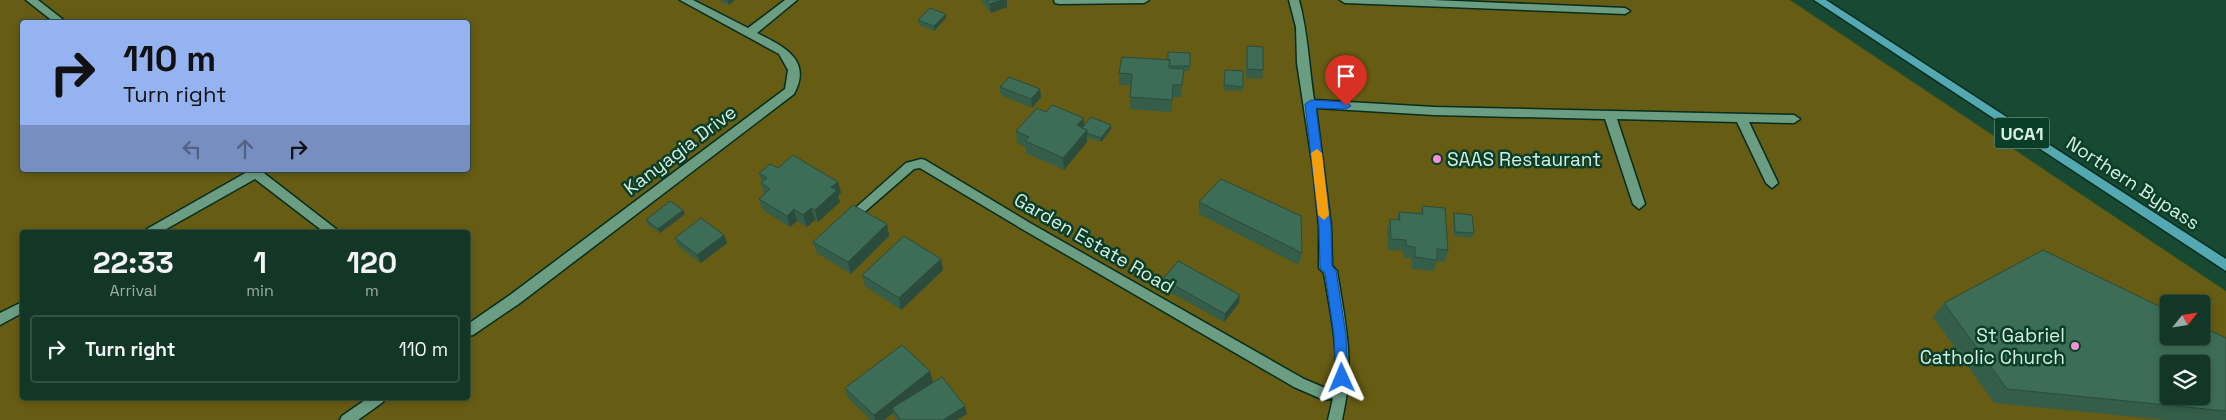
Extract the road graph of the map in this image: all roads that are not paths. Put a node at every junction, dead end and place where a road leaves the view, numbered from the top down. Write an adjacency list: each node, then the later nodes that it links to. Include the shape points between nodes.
1 (31, 0): 10 (street)
2 (684, 0): 11 (street, Kanyagia Drive)
3 (792, 0): 11 (street)
4 (1144, 0): 8 (street)
5 (1294, 0): 12 (street, via 1301,26 1303,63)
6 (1346, 0): 9 (street)
7 (1819, 0): 23 (main road, Northern Bypass / UCA1)
8 (1059, 1)
9 (1625, 11)
10 (58, 20)
11 (749, 33): 26 (street, Kanyagia Drive, via 783,51 793,63 795,81 790,91)
12 (1311, 104): 13 (street); 27 (street, via 1325,226 1326,268 1330,271 1340,335)
13 (1610, 115): 14 (street); 19 (street)
14 (1741, 118): 15 (street); 18 (street)
15 (1794, 119)
16 (251, 172): 21 (street)
17 (254, 172): 22 (street)
18 (1772, 183)
19 (1638, 204)
20 (841, 226): 27 (street, Garden Estate Road, via 910,166 921,163 1299,383 1324,394)
21 (154, 230)
22 (329, 230)
23 (2226, 266)
24 (20, 308): 25 (street)
25 (0, 320)
26 (470, 329)
27 (1341, 390): 30 (street)
28 (375, 400): 29 (street)
29 (348, 420)
30 (1335, 420)

